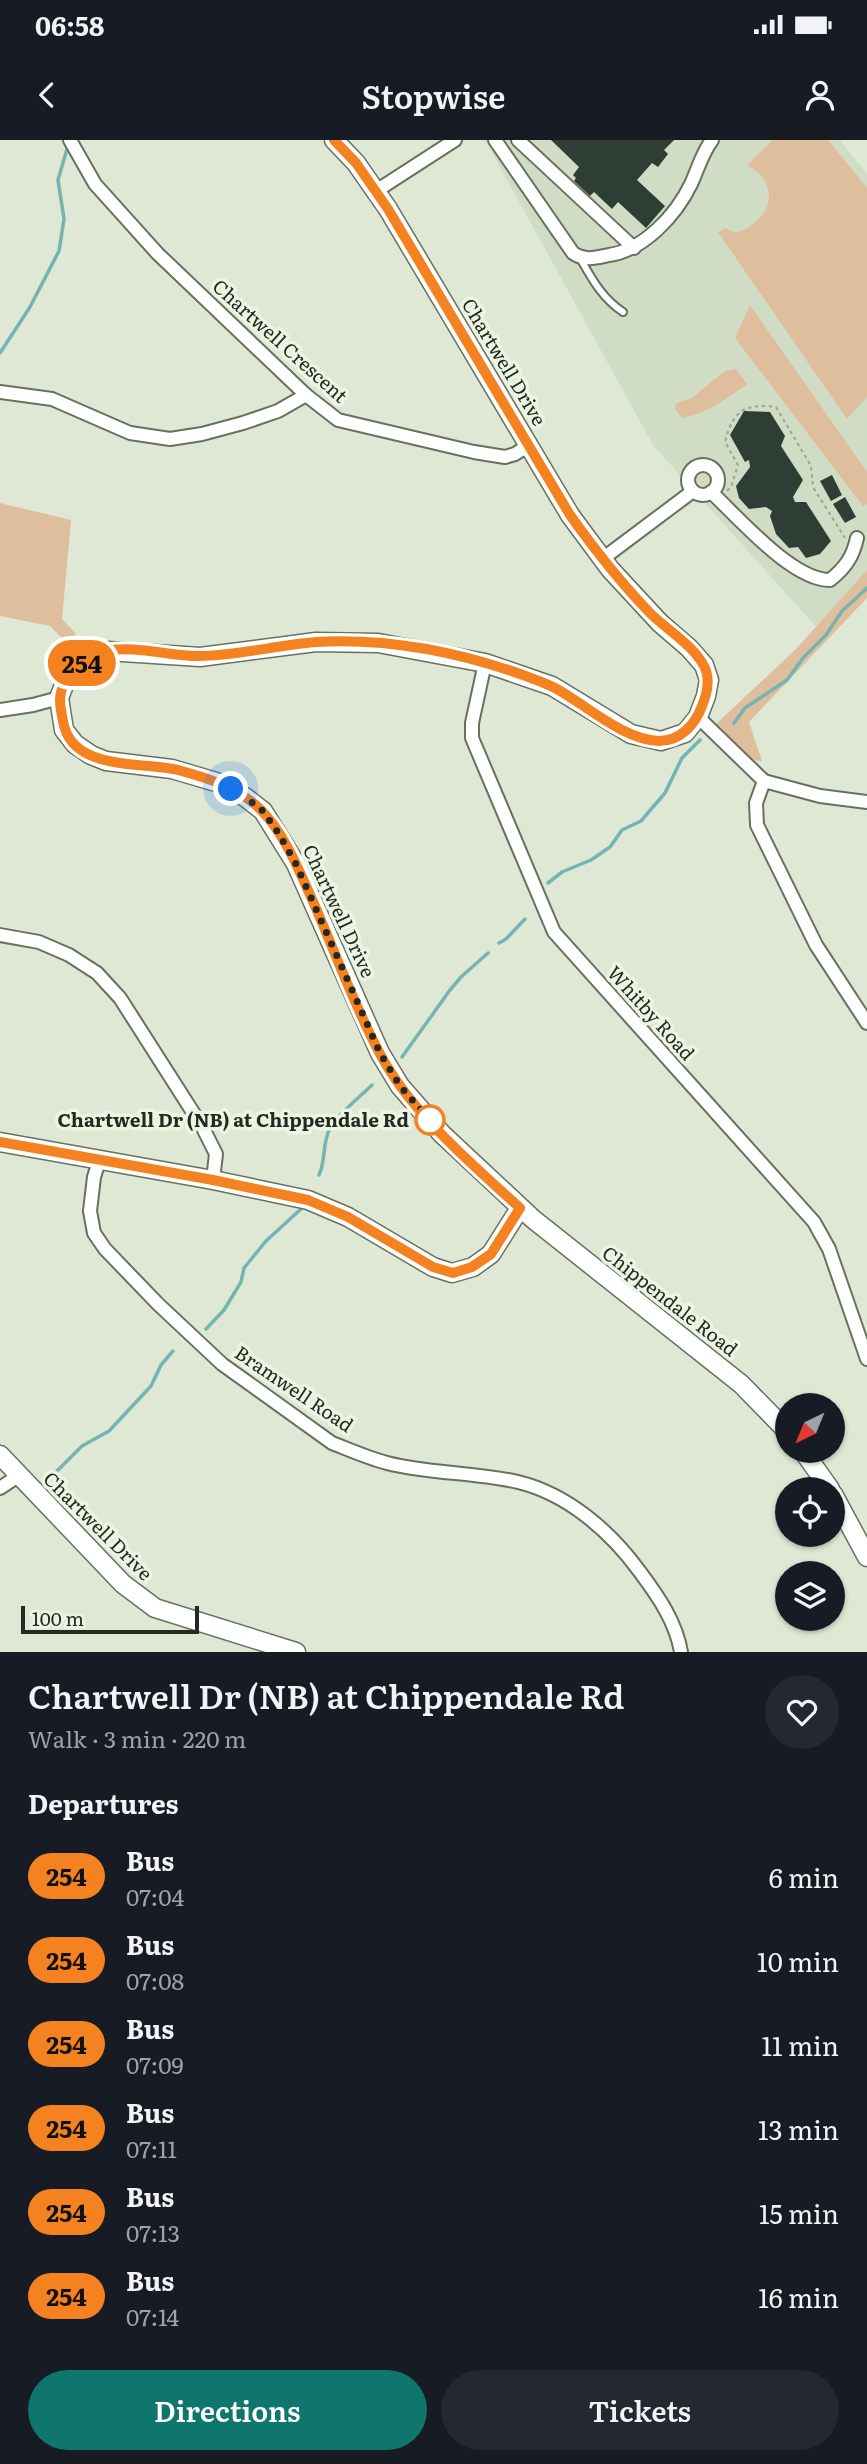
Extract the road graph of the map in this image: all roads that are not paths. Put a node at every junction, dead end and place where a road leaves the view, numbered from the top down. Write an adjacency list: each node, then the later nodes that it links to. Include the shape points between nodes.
1 (70, 140): 12 (street, Chartwell Crescent, via 95,184 158,254)
2 (334, 140): 7 (street, Chartwell Drive)
3 (455, 140): 7 (street)
4 (495, 140): 9 (street)
5 (518, 140): 8 (street)
6 (712, 140): 8 (street, via 681,203)
7 (376, 191): 13 (street, Chartwell Drive)
8 (634, 248): 9 (street)
9 (580, 258): 10 (lane, via 596,287)
10 (623, 312)
11 (0, 392): 12 (street, via 51,399 130,433 170,439 243,423)
12 (306, 395): 13 (street, Chartwell Crescent, via 338,420 474,452 505,457)
13 (529, 445): 17 (street, Chartwell Drive)
14 (693, 491): 15 (street); 15 (street, via 689,473 706,465 715,470 718,479); 17 (street)
15 (715, 495): 16 (street, via 777,554 821,580 830,580 843,569)
16 (857, 538)
17 (601, 560): 21 (street, Chartwell Drive, via 704,665 709,680)
18 (485, 663): 19 (street, via 378,643 316,642 200,657 107,651 76,668); 21 (street, via 552,686 631,734 661,741 685,733); 30 (street, Whitby Road, via 472,738 554,932 814,1222 829,1249)
19 (59, 698): 20 (street); 29 (street, Chartwell Drive, via 64,730 91,755 216,782 263,811 296,864 380,1053 400,1086 442,1134)
20 (0, 710)
21 (698, 717): 22 (street)
22 (764, 780): 23 (street, via 820,796); 25 (street, via 756,803 757,825 816,945)
23 (867, 802)
24 (0, 935): 28 (street, via 69,955 97,973 112,990 203,1128 216,1154)
25 (867, 1023)
26 (0, 1142): 27 (street)
27 (99, 1161): 28 (street); 38 (street, Bramwell Road, via 90,1210 94,1233 158,1304 222,1364 332,1443 387,1463 520,1482 576,1508 608,1534 660,1599)
28 (213, 1180): 29 (street, via 308,1200 348,1217 433,1267 453,1273 491,1254)
29 (520, 1208): 31 (street, Chippendale Road, via 741,1384)
30 (867, 1359)
31 (775, 1419)
32 (0, 1455): 33 (street, Chartwell Drive)
33 (18, 1476): 34 (street); 37 (street, Chartwell Drive, via 123,1584 155,1608)
34 (0, 1488)
35 (845, 1516): 36 (street)
36 (867, 1557)
37 (296, 1652)
38 (681, 1652)

